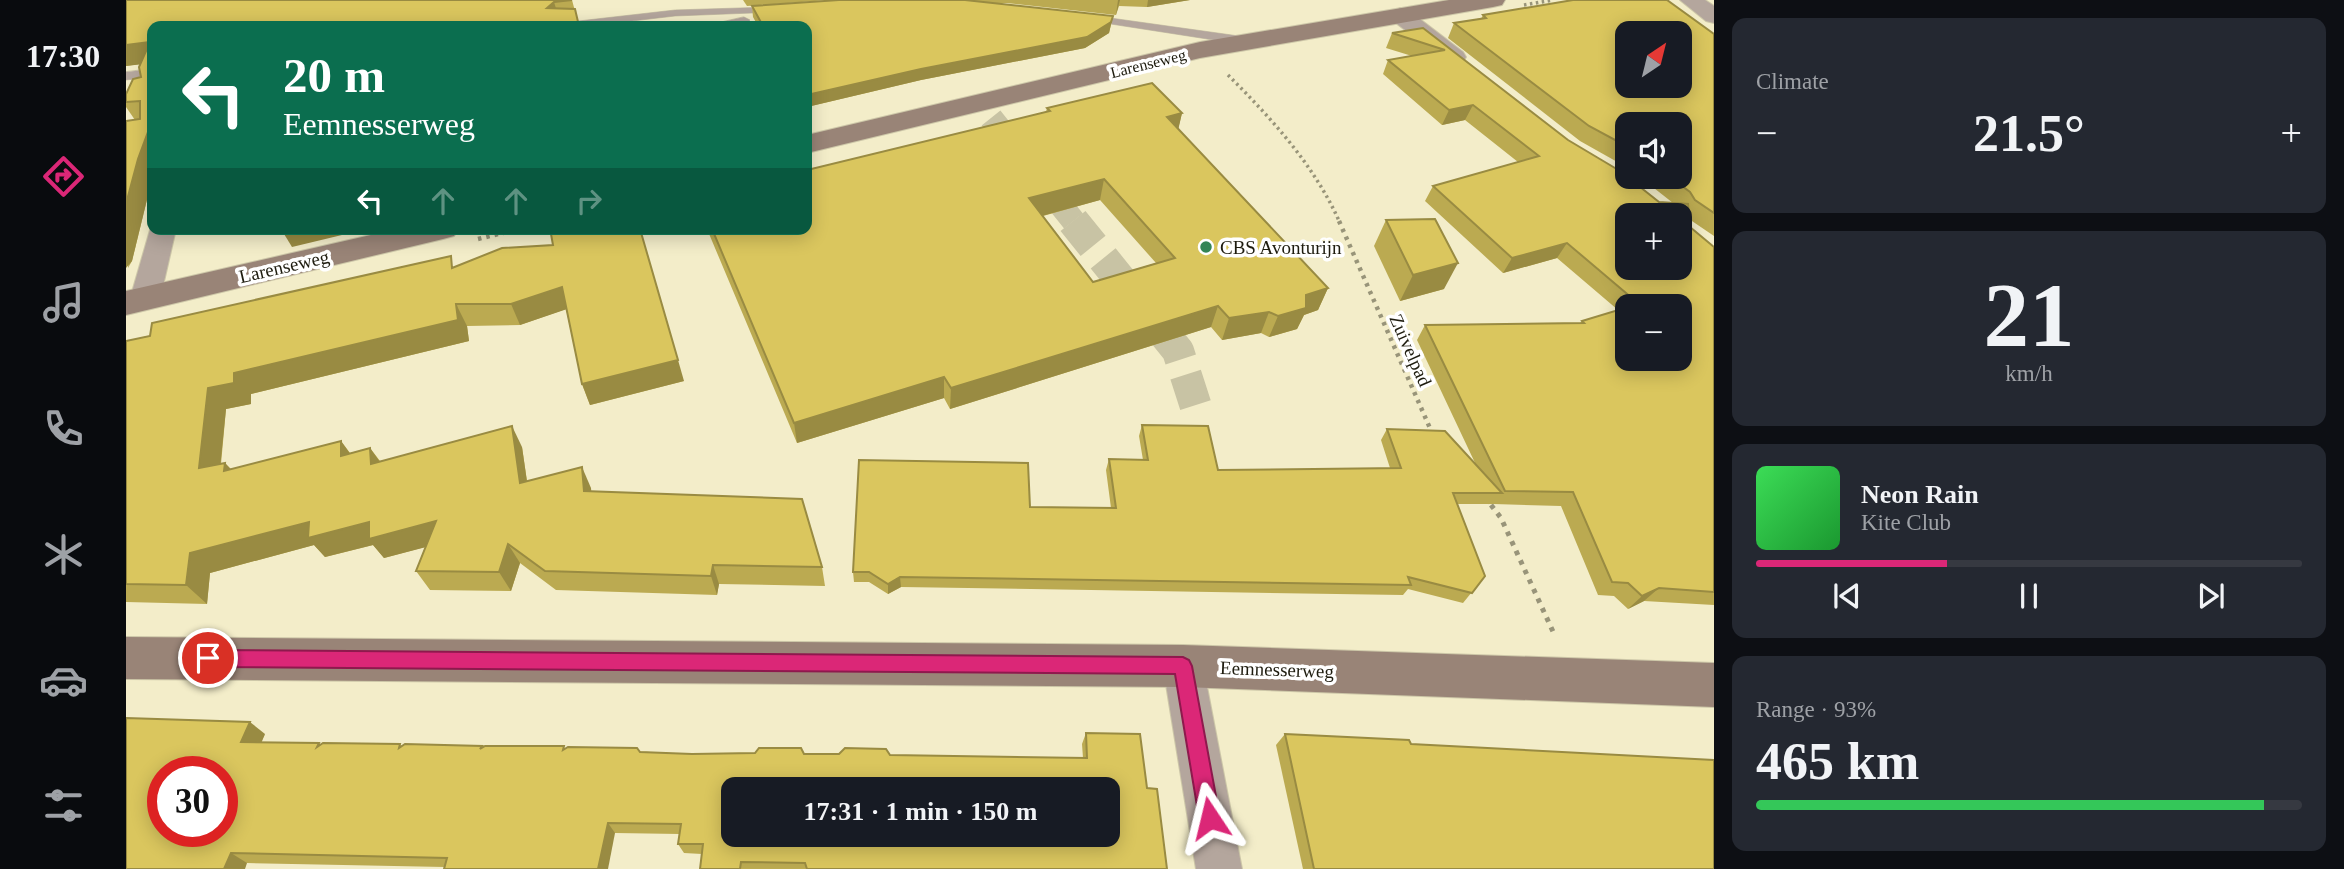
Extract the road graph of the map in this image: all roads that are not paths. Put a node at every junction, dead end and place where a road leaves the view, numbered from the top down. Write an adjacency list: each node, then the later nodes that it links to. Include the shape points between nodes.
1 (1493, 0): 3 (street, Larenseweg)
2 (1692, 0): 5 (street)
3 (1400, 15): 8 (street, Larenseweg); 9 (street)
4 (1074, 16): 8 (lane)
5 (1714, 16)
6 (605, 21): 7 (lane, via 675,13 790,11)
7 (737, 21)
8 (1246, 41): 12 (street, Larenseweg)
9 (1474, 73)
10 (147, 74): 11 (lane)
11 (126, 76)
12 (812, 143)
13 (160, 235): 15 (street)
14 (417, 235): 15 (street, Larenseweg)
15 (136, 301)
16 (126, 657): 17 (street, Eemnesserweg)
17 (1183, 666): 18 (street, Eemnesserweg); 19 (street)
18 (1714, 685)
19 (1219, 869)

